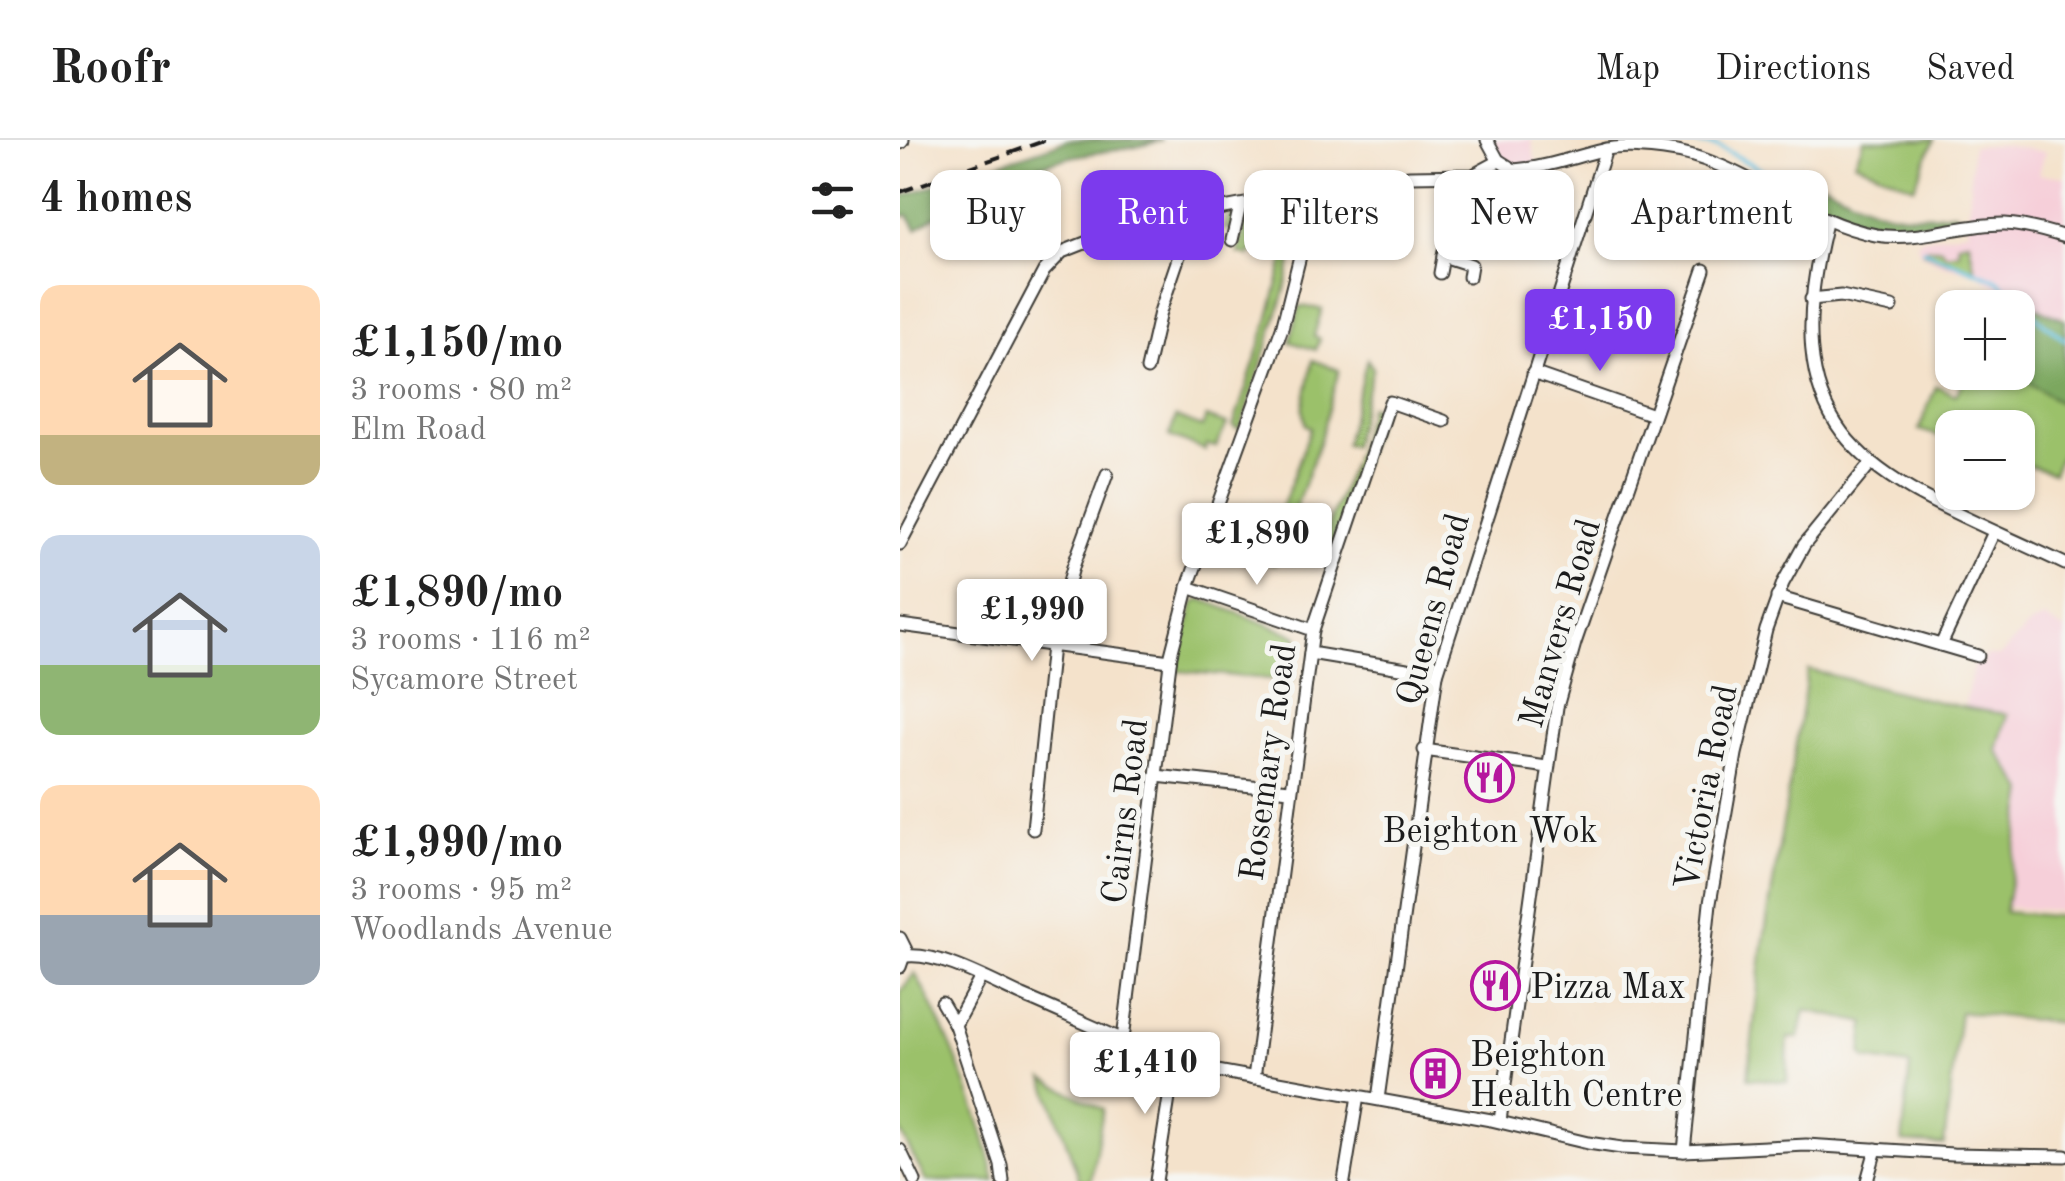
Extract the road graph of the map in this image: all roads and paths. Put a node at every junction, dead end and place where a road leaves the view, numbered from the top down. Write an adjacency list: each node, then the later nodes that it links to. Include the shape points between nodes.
1 (1487, 140): 3 (street)
2 (1606, 149): 3 (street, via 1520,170); 5 (street, via 1668,150); 24 (street, Queens Road)
3 (1499, 162): 4 (street)
4 (1486, 170)
5 (1727, 170)
6 (1244, 205): 7 (street)
7 (1240, 206): 8 (street); 11 (street)
8 (1224, 209)
9 (1828, 219): 10 (street, via 1876,234 2006,224)
10 (2065, 238)
11 (1232, 240)
12 (1081, 244): 30 (street, via 1053,259)
13 (1178, 260): 23 (street)
14 (1299, 260): 32 (street, Cairns Road, via 1282,328)
15 (1442, 260): 19 (street)
16 (1455, 260): 20 (street, via 1471,265)
17 (1819, 260): 21 (street)
18 (1704, 270): 25 (street, Manvers Road)
19 (1440, 273)
20 (1469, 278)
21 (1811, 298): 22 (street, via 1841,296); 27 (street, via 1816,380 1838,426)
22 (1892, 307)
23 (1146, 369)
24 (1533, 373): 25 (street); 41 (street, Queens Road)
25 (1653, 415): 43 (street, Manvers Road, via 1575,642)
26 (1444, 421): 35 (street, Rosemary Road, via 1390,402)
27 (1870, 464): 29 (street); 33 (street, Victoria Road, via 1818,524)
28 (1107, 474): 37 (street)
29 (1994, 532): 31 (street); 36 (street)
30 (900, 544)
31 (2065, 564)
32 (1188, 588): 35 (street); 40 (street, Cairns Road)
33 (1776, 597): 36 (street); 60 (street, Victoria Road, via 1736,754 1710,903)
34 (900, 625): 37 (street)
35 (1313, 630): 38 (street, Rosemary Road)
36 (1942, 645): 39 (street)
37 (1052, 646): 40 (street); 46 (street)
38 (1310, 654): 41 (street); 45 (street, Rosemary Road)
39 (1978, 656)
40 (1170, 661): 44 (street, Cairns Road)
41 (1437, 674): 42 (street, Queens Road)
42 (1424, 750): 43 (street); 56 (street, Queens Road)
43 (1548, 766): 57 (street, Manvers Road)
44 (1156, 776): 45 (street); 52 (street, Cairns Road)
45 (1290, 790): 54 (street, Rosemary Road)
46 (1032, 829)
47 (900, 938): 48 (street)
48 (903, 962): 49 (street, via 938,961)
49 (981, 977): 51 (street); 52 (street)
50 (942, 1002): 51 (street)
51 (955, 1026): 63 (street)
52 (1123, 1039): 53 (street)
53 (1175, 1060): 54 (street); 64 (street)
54 (1254, 1078): 55 (street)
55 (1358, 1096): 56 (street); 65 (street)
56 (1378, 1100): 57 (street)
57 (1500, 1122): 60 (street, via 1588,1143)
58 (1876, 1149): 60 (street); 61 (street); 66 (street)
59 (900, 1150): 62 (street)
60 (1684, 1151)
61 (2065, 1156)
62 (915, 1181)
63 (1002, 1181)
64 (1156, 1181)
65 (1344, 1181)
66 (1867, 1181)

